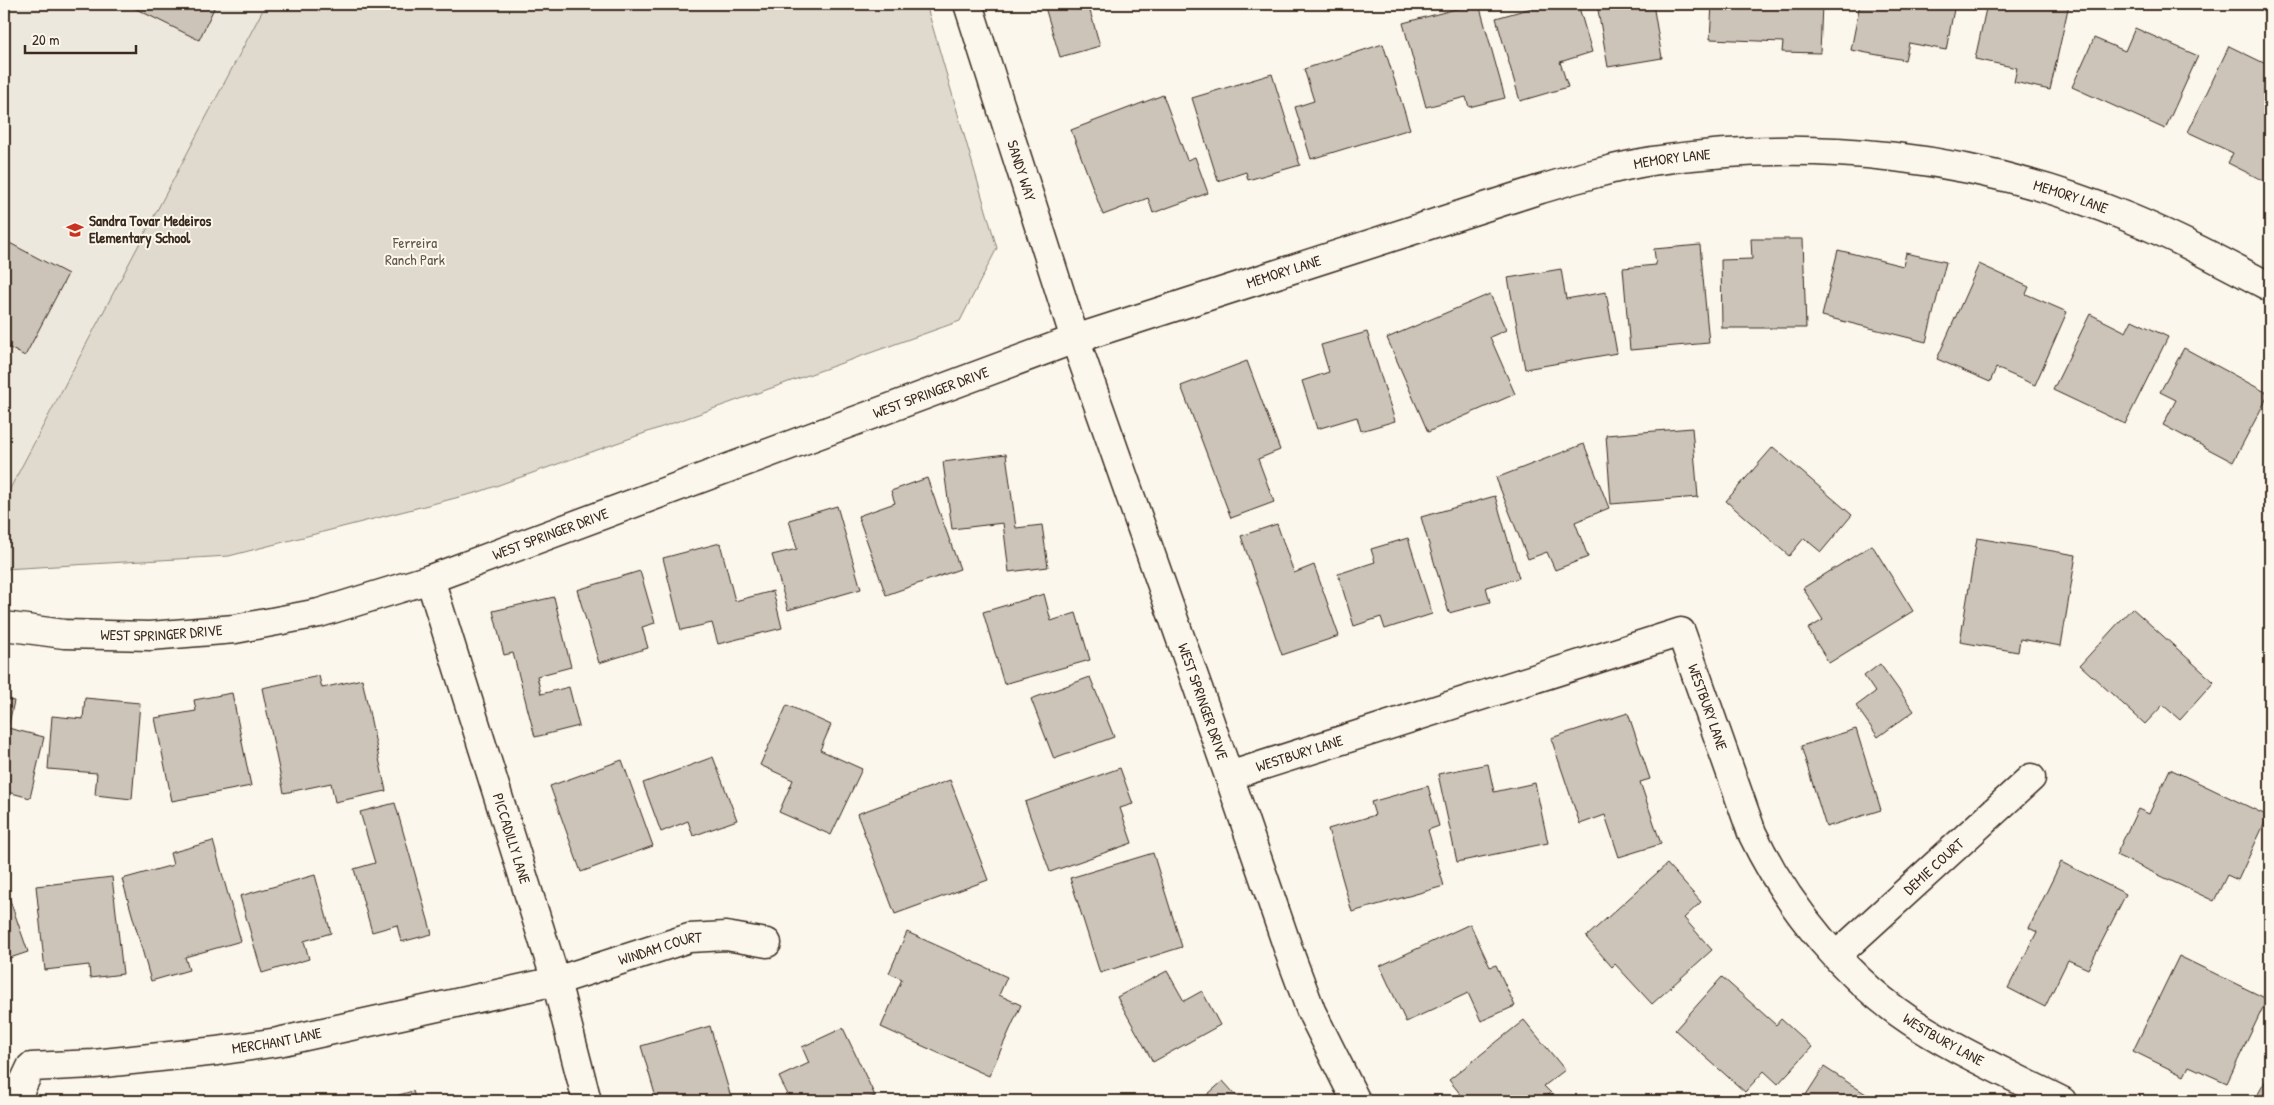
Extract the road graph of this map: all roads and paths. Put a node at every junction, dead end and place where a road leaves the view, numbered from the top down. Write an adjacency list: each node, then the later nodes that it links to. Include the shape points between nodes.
1 (968, 4): 3 (street, SANDY WAY)
2 (2270, 287): 3 (street, MEMORY LANE, via 2192,246 2125,216 2047,188 1992,173 1877,153 1765,150 1651,161 1598,173)
3 (1076, 338): 4 (street, WEST SPRINGER DRIVE); 6 (street, WEST SPRINGER DRIVE)
4 (430, 579): 5 (street, WEST SPRINGER DRIVE, via 319,613 235,629 150,636 64,634); 10 (street, PICCADILLY LANE)
5 (4, 626)
6 (1229, 776): 9 (street, WESTBURY LANE, via 1681,632 1752,833 1790,901); 13 (street, WEST SPRINGER DRIVE, via 1311,1011)
7 (2031, 778): 9 (street, DEMIE COURT)
8 (767, 943): 10 (street, WINDAM COURT, via 726,936 689,938)
9 (1837, 956): 14 (street, WESTBURY LANE, via 1883,1000 1918,1026)
10 (556, 981): 11 (street, MERCHANT LANE, via 278,1042 94,1064 31,1066); 12 (street, PICCADILLY LANE)
11 (15, 1101)
12 (587, 1101)
13 (1356, 1101)
14 (2062, 1101)

